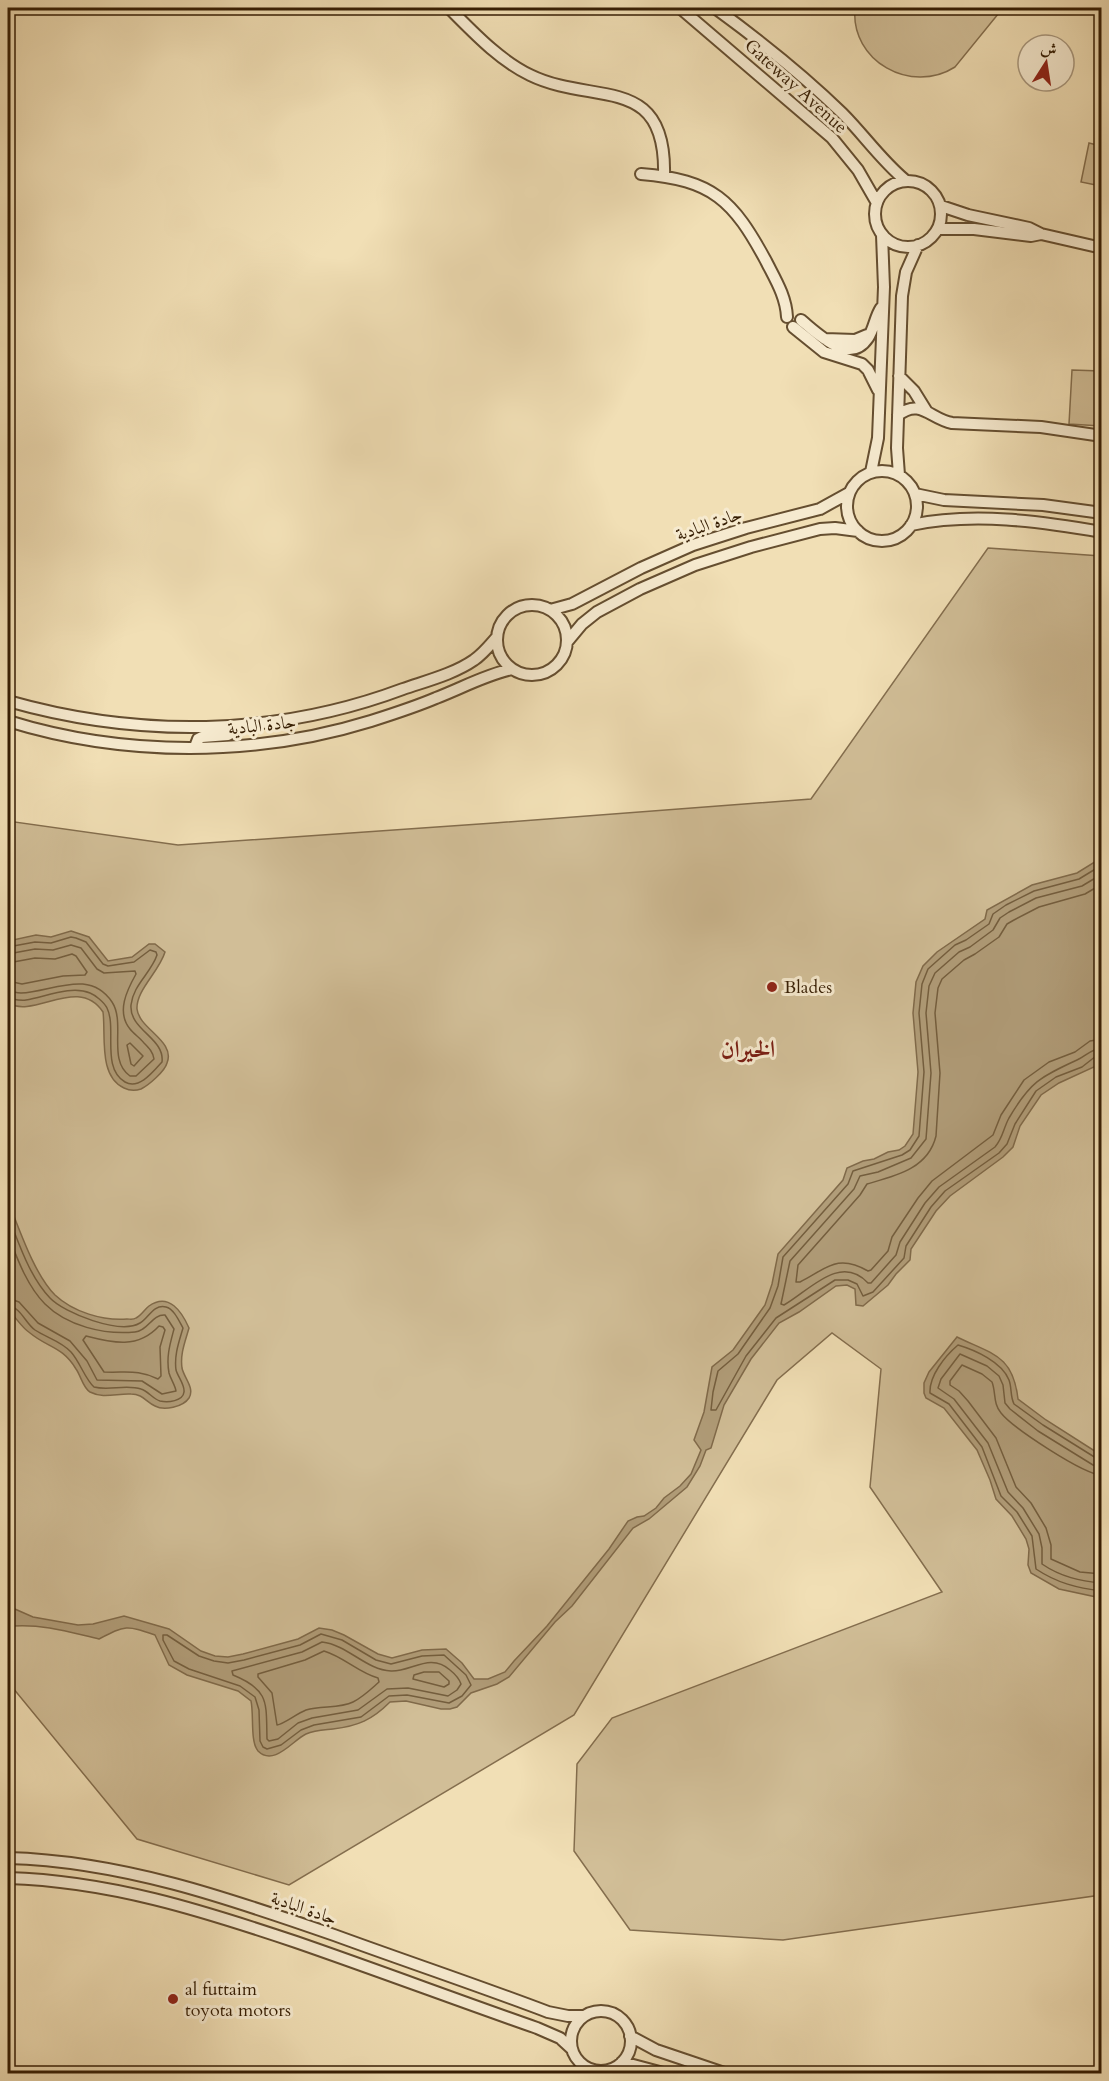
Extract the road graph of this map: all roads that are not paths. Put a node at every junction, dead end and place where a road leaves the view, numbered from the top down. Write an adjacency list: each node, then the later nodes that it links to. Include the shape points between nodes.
1 (449, 8): 5 (street, via 500,56 531,76 612,94 637,105 660,134)
2 (680, 8): 7 (street, Gateway Avenue, via 832,138)
3 (715, 8): 6 (street, Gateway Avenue, via 748,31 834,106)
4 (641, 174): 5 (street)
5 (664, 176): 15 (street, via 702,188 731,208 750,231 789,298)
6 (905, 180): 7 (street, via 888,187); 8 (street, via 931,189)
7 (877, 202): 11 (street, via 875,219)
8 (941, 206): 9 (street); 10 (street)
9 (938, 229): 10 (street); 12 (street)
10 (1041, 234): 13 (street)
11 (882, 235): 12 (street, via 895,244); 14 (street)
12 (918, 245): 16 (street, via 904,284)
13 (1101, 248)
14 (883, 305): 15 (street, via 860,346 849,349 838,347); 17 (street)
15 (794, 319): 17 (street, via 824,352 862,364)
16 (900, 376): 18 (street); 19 (street)
17 (880, 393): 21 (street, via 878,445)
18 (927, 412): 19 (street, via 914,407); 20 (street, via 952,423 1034,426)
19 (898, 416): 22 (street)
20 (1101, 436)
21 (870, 472): 22 (street); 23 (street, via 857,480)
22 (899, 475): 24 (street)
23 (849, 493): 27 (street, via 847,509); 29 (street, جادة البادية, via 820,509 693,545 572,604)
24 (915, 494): 25 (street, via 944,500 1042,504); 26 (street, via 917,506)
25 (1101, 513)
26 (911, 525): 27 (street, via 903,534 888,540 872,539); 28 (street, via 959,519 1048,524)
27 (858, 531): 31 (street, جادة البادية, via 820,529 694,565 597,612)
28 (1101, 532)
29 (550, 610): 30 (street, via 536,606 518,608 502,623); 31 (street, via 562,622)
30 (497, 637): 32 (street, via 502,658); 35 (street, جادة البادية, via 463,666 386,696 316,714)
31 (567, 642): 32 (street, via 564,655 546,672 530,675)
32 (512, 669): 36 (street, جادة البادية, via 394,714 345,728 269,743)
33 (8, 701): 35 (street, جادة البادية, via 61,715 121,724 183,728)
34 (8, 721): 36 (street, جادة البادية, via 111,744)
35 (245, 725): 36 (street, via 228,735 202,737)
36 (195, 747)
37 (8, 1858): 39 (street, جادة البادية, via 103,1868 179,1884 548,2012)
38 (8, 1878): 41 (street, جادة البادية, via 123,1891 205,1912 537,2028 560,2038)
39 (583, 2016): 40 (street, via 610,2012 621,2018); 41 (street, via 572,2031)
40 (630, 2036): 42 (street, via 629,2050); 44 (street, via 656,2050)
41 (572, 2049): 42 (street, via 578,2060 590,2068 604,2070)
42 (622, 2062): 43 (street)
43 (667, 2073)
44 (727, 2073)

